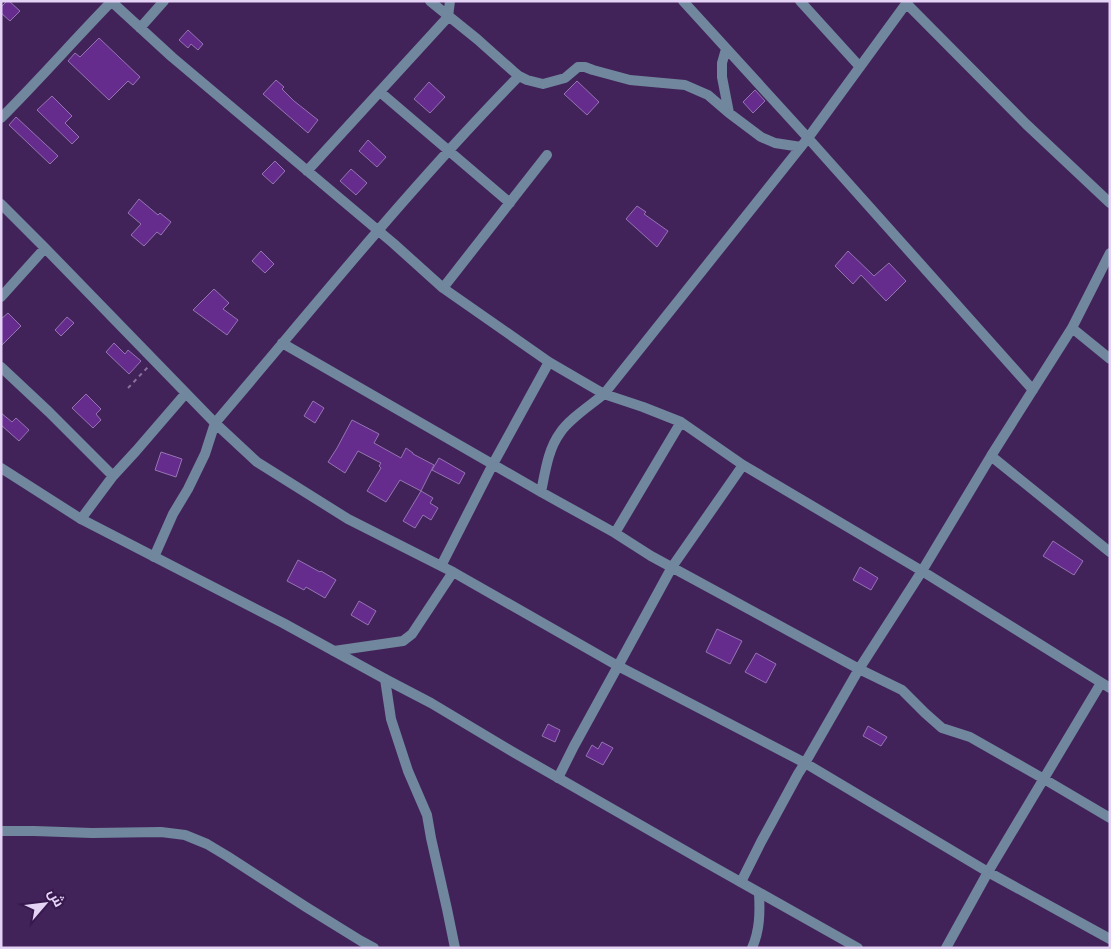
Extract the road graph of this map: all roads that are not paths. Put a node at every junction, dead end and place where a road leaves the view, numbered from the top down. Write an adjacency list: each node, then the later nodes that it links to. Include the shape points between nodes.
1 (164, 1): 9 (street)
2 (430, 1): 8 (street)
3 (450, 1): 8 (street)
4 (683, 1): 10 (street)
5 (800, 1): 11 (street)
6 (111, 2): 9 (street); 15 (street)
7 (907, 2): 11 (street); 22 (street, via 1026,124)
8 (448, 17): 12 (street); 13 (street)
9 (140, 28): 20 (street)
10 (726, 49): 14 (street, via 722,77); 16 (street)
11 (860, 67): 16 (street)
12 (519, 76): 14 (street, via 543,84 564,78 578,67 585,66 630,80 685,85 708,95); 18 (street)
13 (380, 92): 18 (street); 20 (street)
14 (729, 113): 17 (street, via 761,137)
15 (1, 118)
16 (808, 138): 17 (street); 34 (street)
17 (801, 147): 36 (street)
18 (449, 151): 21 (street); 24 (street)
19 (547, 155): 21 (street)
20 (307, 170): 24 (street)
21 (510, 203): 27 (street)
22 (1110, 203)
23 (1, 204): 25 (street)
24 (378, 231): 27 (street); 30 (street)
25 (45, 248): 28 (street); 35 (street)
26 (1110, 253): 29 (street)
27 (443, 288): 32 (street)
28 (1, 297)
29 (1072, 328): 31 (street); 34 (street)
30 (282, 342): 38 (street); 40 (street)
31 (1110, 359)
32 (549, 362): 36 (street); 40 (street)
33 (1, 367): 43 (street)
34 (1033, 390): 39 (street)
35 (186, 393): 38 (street); 43 (street)
36 (604, 394): 37 (street); 44 (street, via 560,432 553,444)
37 (681, 422): 41 (street); 46 (street)
38 (215, 423): 48 (street, via 205,454); 49 (street, via 257,462 290,484 348,519)
39 (991, 456): 47 (street); 51 (street)
40 (493, 464): 44 (street); 49 (street)
41 (743, 465): 50 (street); 51 (street)
42 (1, 468): 45 (street)
43 (113, 476): 45 (street)
44 (541, 492): 46 (street)
45 (80, 519): 48 (street)
46 (615, 533): 50 (street)
47 (1110, 552)
48 (154, 557): 53 (street)
49 (441, 566): 52 (street)
50 (672, 567): 54 (street); 55 (street)
51 (922, 571): 55 (street); 57 (street)
52 (453, 572): 53 (street, via 412,634 403,641); 54 (street)
53 (334, 651): 56 (street)
54 (618, 666): 58 (street); 59 (street)
55 (859, 670): 58 (street); 60 (street, via 902,690 942,728 970,737)
56 (385, 679): 59 (street); 68 (street, via 391,720 427,815)
57 (1105, 685): 60 (street)
58 (805, 763): 63 (street); 64 (street)
59 (558, 778): 64 (street)
60 (1044, 778): 61 (street); 63 (street)
61 (1110, 818)
62 (1, 831): 67 (street, via 185,835 207,844)
63 (988, 872): 66 (street); 71 (street)
64 (741, 882): 65 (street)
65 (759, 893): 69 (street, via 760,915); 70 (street)
66 (1110, 939)
67 (374, 948)
68 (454, 948)
69 (752, 948)
70 (858, 948)
71 (946, 948)

